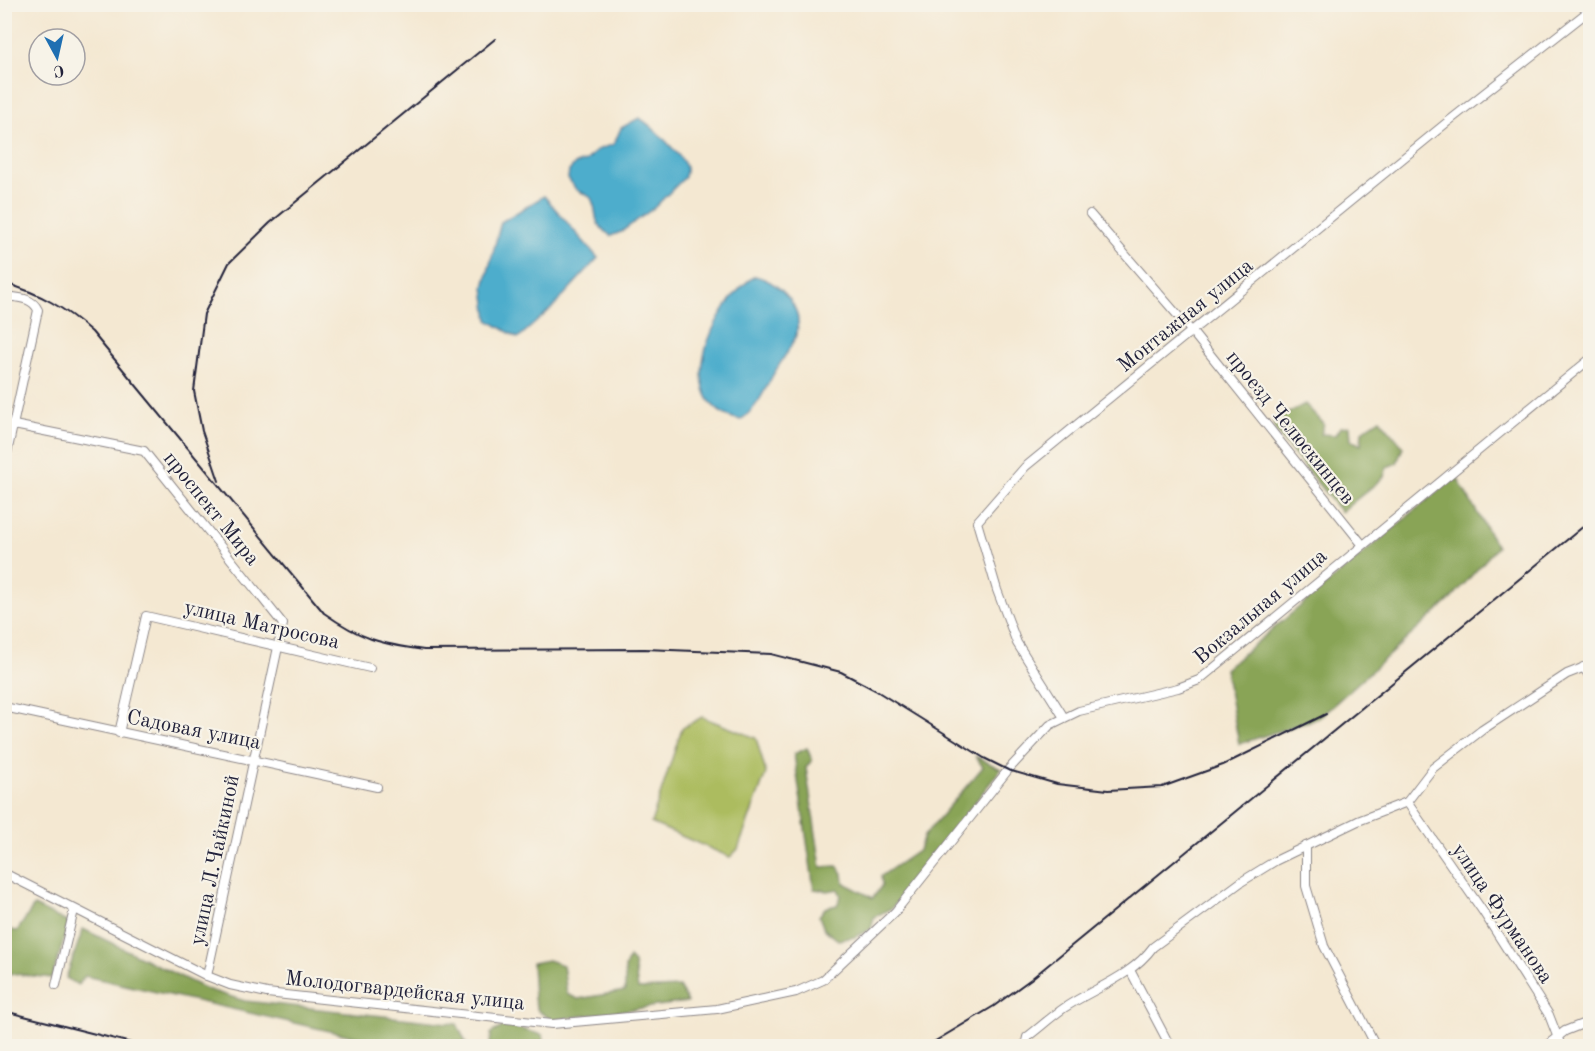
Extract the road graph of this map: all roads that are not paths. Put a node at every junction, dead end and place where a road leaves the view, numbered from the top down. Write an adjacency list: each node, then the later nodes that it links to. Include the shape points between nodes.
1 (1590, 10): 4 (street, Монтажная улица, via 1445,124)
2 (1090, 214): 4 (street, проезд Челюскинцев)
3 (4, 296): 7 (street, via 27,299 38,310)
4 (1193, 333): 9 (street, проезд Челюскинцев); 15 (street, Монтажная улица, via 1025,467 977,522 1017,643)
5 (1590, 358): 9 (street, Вокзальная улица)
6 (4, 423): 7 (street, проспект Мира)
7 (14, 423): 8 (street); 10 (street, проспект Мира, via 144,451 283,624)
8 (4, 467)
9 (1362, 544): 15 (street, Вокзальная улица, via 1199,680)
10 (280, 646): 12 (street, улица Матросова); 16 (street, улица Матросова, via 146,616); 17 (street, улица Л.Чайкиной)
11 (1587, 666): 13 (street); 19 (street, via 1482,730 1433,768)
12 (370, 668)
13 (1590, 677)
14 (4, 707): 16 (street, Садовая улица)
15 (1063, 716): 25 (street, Вокзальная улица, via 1033,741 1008,770 895,912)
16 (119, 733): 17 (street, Садовая улица)
17 (254, 759): 18 (street, Садовая улица); 24 (street, улица Л.Чайкиной)
18 (377, 787)
19 (1407, 802): 20 (street); 28 (street, улица Фурманова, via 1549,1015)
20 (1306, 846): 23 (street, via 1241,882 1153,947); 31 (street, via 1306,886 1324,946)
21 (4, 873): 22 (street, Молодогвардейская улица)
22 (74, 909): 24 (street, Молодогвардейская улица); 26 (street)
23 (1130, 970): 29 (street, via 1064,1008 1027,1037); 30 (street)
24 (207, 976): 25 (street, Молодогвардейская улица, via 267,993 552,1024 750,1004)
25 (823, 980)
26 (56, 985)
27 (1590, 1021): 28 (street, via 1565,1031)
28 (1559, 1043): 32 (street)
29 (1025, 1047)
30 (1170, 1047)
31 (1376, 1047)
32 (1546, 1047)

